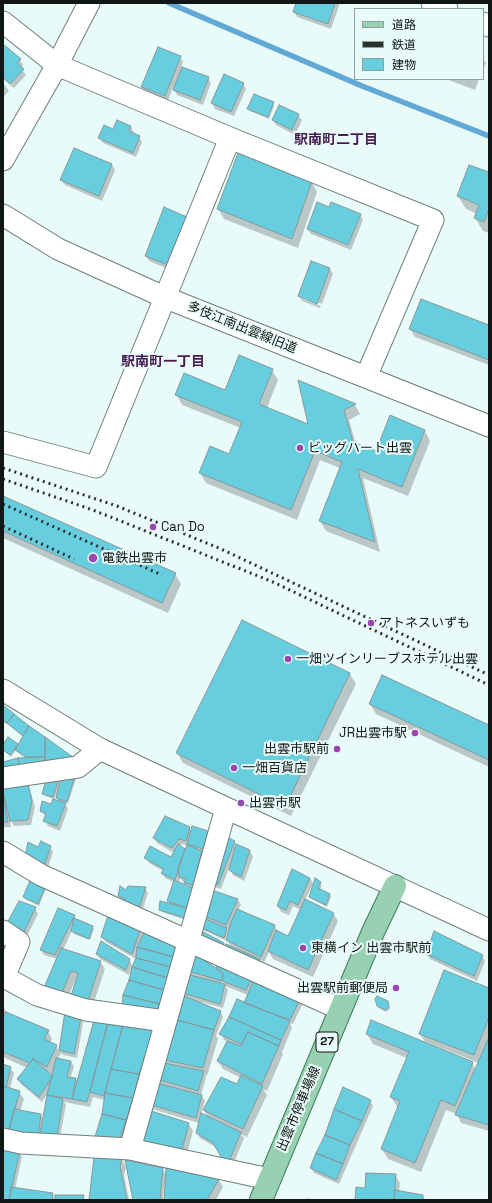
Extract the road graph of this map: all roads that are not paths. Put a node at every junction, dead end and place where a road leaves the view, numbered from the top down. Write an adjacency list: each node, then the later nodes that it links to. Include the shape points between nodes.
1 (89, 3): 5 (street)
2 (432, 3): 3 (street)
3 (444, 8)
4 (3, 22): 5 (street)
5 (57, 65): 6 (street); 7 (street)
6 (230, 138): 9 (street); 10 (street, via 433,220)
7 (3, 160)
8 (3, 215): 9 (street, 多伎江南出雲線旧道, via 58,249)
9 (164, 297): 10 (street, 多伎江南出雲線旧道); 12 (street, via 96,467)
10 (366, 377): 11 (street, 多伎江南出雲線旧道)
11 (489, 426)
12 (3, 442)
13 (3, 690): 14 (street)
14 (100, 748): 15 (street, via 78,767); 16 (street)
15 (3, 778)
16 (226, 808): 18 (street); 21 (street)
17 (3, 852): 21 (street, via 41,874)
18 (395, 886): 19 (street); 22 (main road, 出雲市停車場線 / 27)
19 (489, 930)
20 (3, 931): 23 (street, via 19,942 4,977 37,995 86,1010)
21 (188, 940): 22 (street); 23 (street)
22 (340, 1009): 26 (main road, 出雲市停車場線 / 27)
23 (165, 1021): 25 (street)
24 (3, 1138): 25 (street, via 21,1143)
25 (130, 1149): 26 (street)
26 (269, 1179): 27 (main road, 出雲市停車場線 / 27)
27 (261, 1200)

